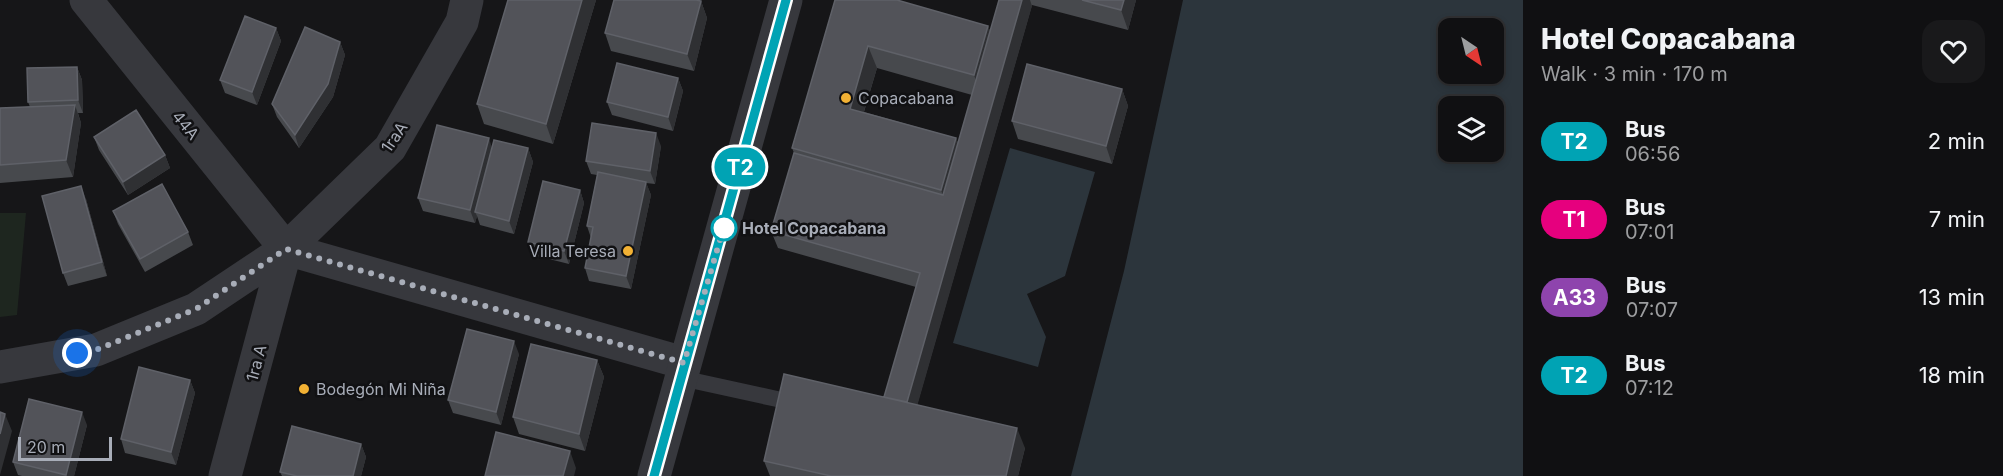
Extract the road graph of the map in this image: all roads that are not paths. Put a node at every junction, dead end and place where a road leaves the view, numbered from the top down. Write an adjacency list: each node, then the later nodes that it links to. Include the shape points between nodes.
1 (86, 0): 4 (street, 44A)
2 (467, 0): 4 (street, 1raA, via 462,22 390,148)
3 (786, 0): 6 (street)
4 (286, 249): 5 (street, 1raA, via 196,309 96,350); 6 (street); 8 (street, 1ra A)
5 (0, 367)
6 (683, 371): 7 (lane); 9 (street)
7 (777, 399)
8 (225, 476)
9 (654, 476)

